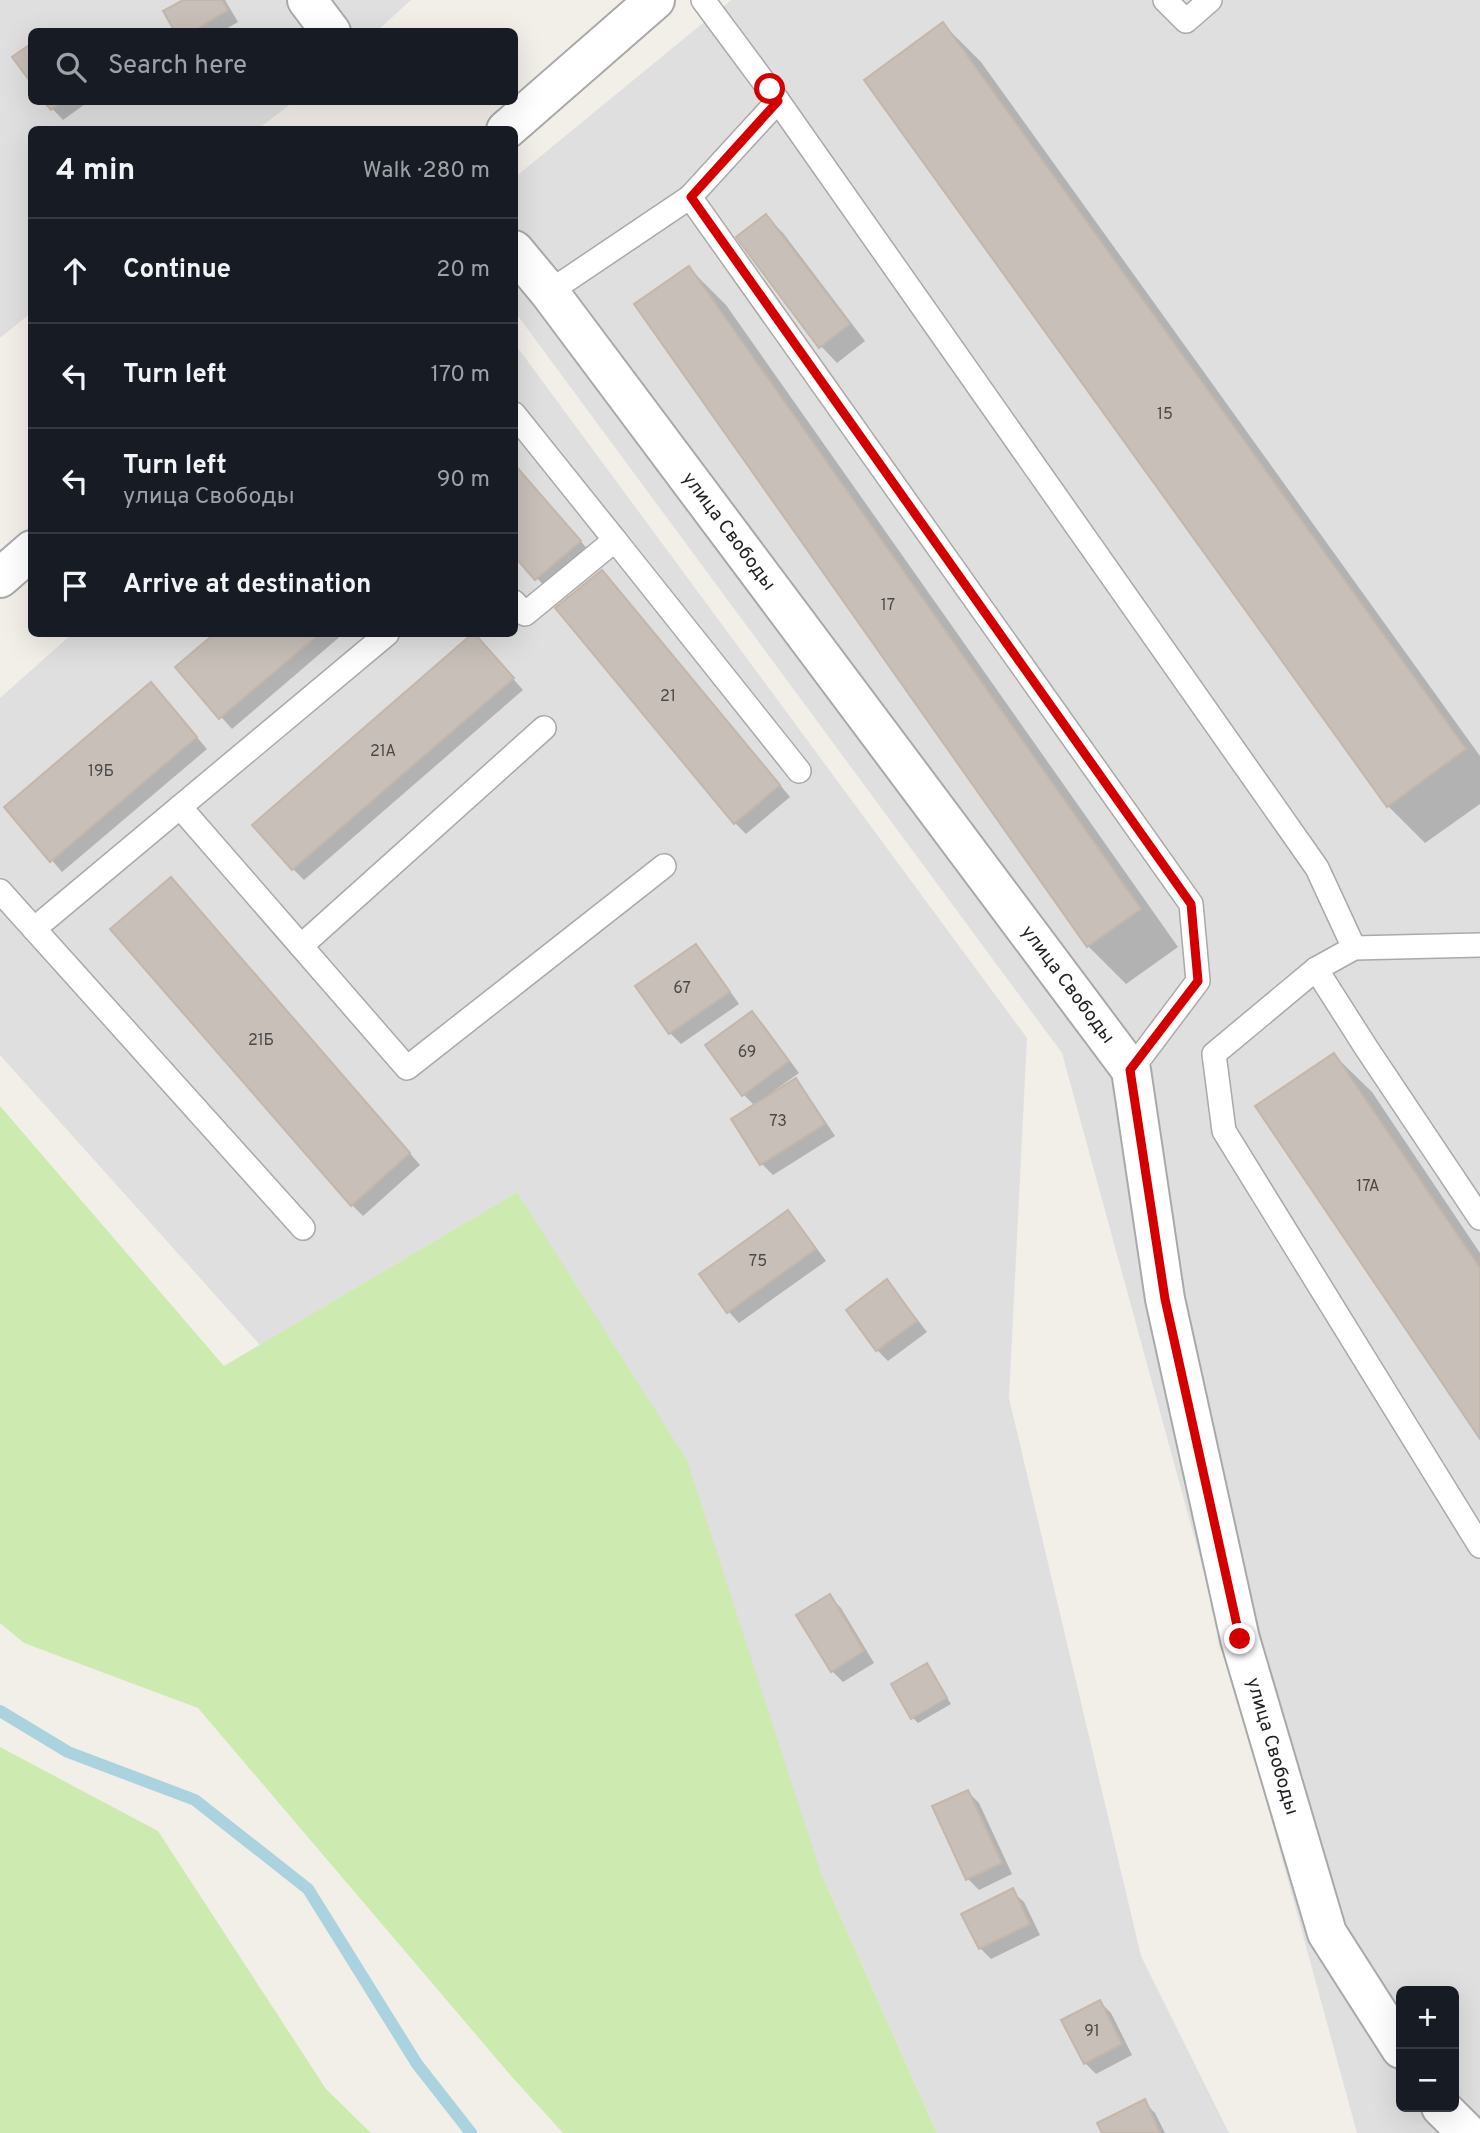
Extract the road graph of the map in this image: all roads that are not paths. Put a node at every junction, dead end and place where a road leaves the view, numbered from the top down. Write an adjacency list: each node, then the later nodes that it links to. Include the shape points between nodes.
1 (307, 0): 6 (street)
2 (655, 0): 8 (street)
3 (703, 0): 7 (lane)
4 (1165, 0): 5 (lane, via 1186,21)
5 (1210, 0)
6 (328, 28)
7 (778, 101): 9 (lane); 26 (lane, via 1317,868)
8 (511, 126)
9 (691, 197): 11 (lane); 28 (lane, via 1191,904 1198,981)
10 (518, 255): 11 (street, улица Свободы)
11 (549, 292): 28 (street, улица Свободы)
12 (518, 419): 13 (lane)
13 (615, 540): 16 (lane, via 525,614); 19 (lane)
14 (28, 554): 15 (street)
15 (0, 578)
16 (518, 606)
17 (383, 637): 20 (lane)
18 (544, 729): 25 (lane)
19 (799, 771)
20 (180, 807): 23 (lane); 25 (lane)
21 (664, 866): 25 (lane, via 407,1068)
22 (0, 891): 23 (lane)
23 (34, 929): 30 (lane)
24 (1480, 945): 26 (lane)
25 (301, 946)
26 (1354, 948): 27 (lane)
27 (1316, 968): 29 (lane); 31 (lane, via 1214,1054 1224,1131)
28 (1130, 1070): 32 (street, улица Свободы, via 1165,1299 1240,1639 1327,1933)
29 (1480, 1218)
30 (303, 1228)
31 (1480, 1546)
32 (1396, 2041)
33 (1446, 2112): 34 (street)
34 (1467, 2133)

